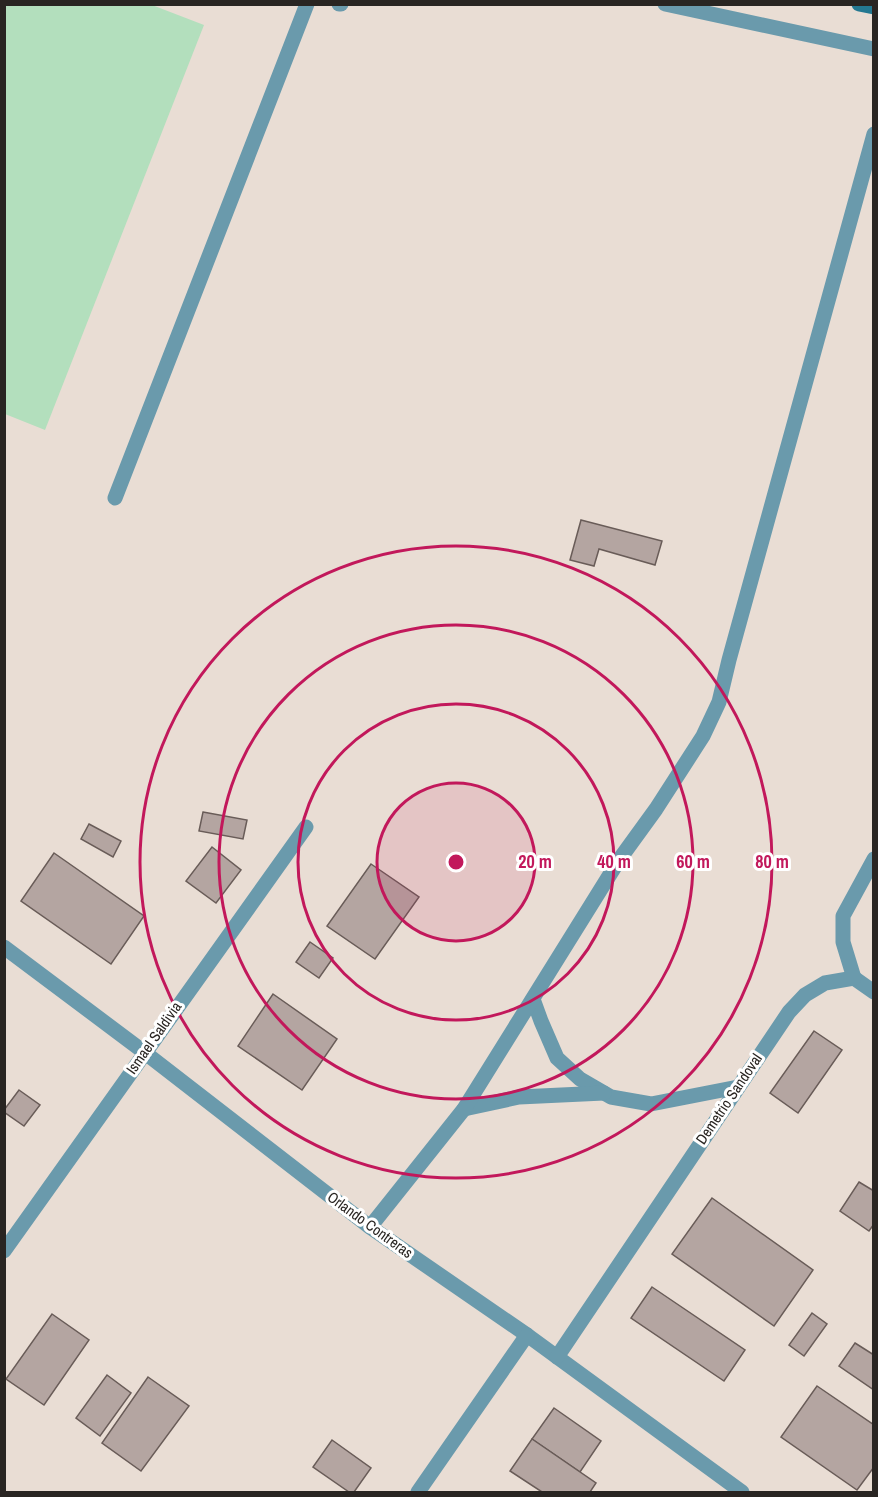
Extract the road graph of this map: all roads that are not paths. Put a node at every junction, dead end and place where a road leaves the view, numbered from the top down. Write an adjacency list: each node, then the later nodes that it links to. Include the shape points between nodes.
1 (307, 4): 7 (street)
2 (665, 4): 5 (street)
3 (859, 4): 4 (street)
4 (873, 7)
5 (873, 49)
6 (873, 134): 13 (street, via 719,702 703,736)
7 (115, 498)
8 (306, 827): 14 (street, Ismael Saldivia)
9 (873, 859): 11 (street, via 843,916 843,942)
10 (4, 947): 14 (street, Orlando Contreras)
11 (854, 978): 12 (street); 15 (street, Demetrio Sandoval, via 825,983 805,995)
12 (873, 992)
13 (532, 999): 16 (street, via 557,1058 580,1079); 17 (street)
14 (144, 1052): 18 (street, Orlando Contreras); 19 (street, Ismael Saldivia)
15 (738, 1087): 16 (street, via 651,1104); 21 (street, Demetrio Sandoval)
16 (604, 1093): 17 (street, via 519,1097)
17 (464, 1109): 18 (street)
18 (370, 1227): 20 (street, Orlando Contreras)
19 (4, 1251)
20 (527, 1335): 21 (street, Orlando Contreras); 22 (street)
21 (557, 1357): 23 (street, Orlando Contreras)
22 (418, 1492)
23 (742, 1492)

